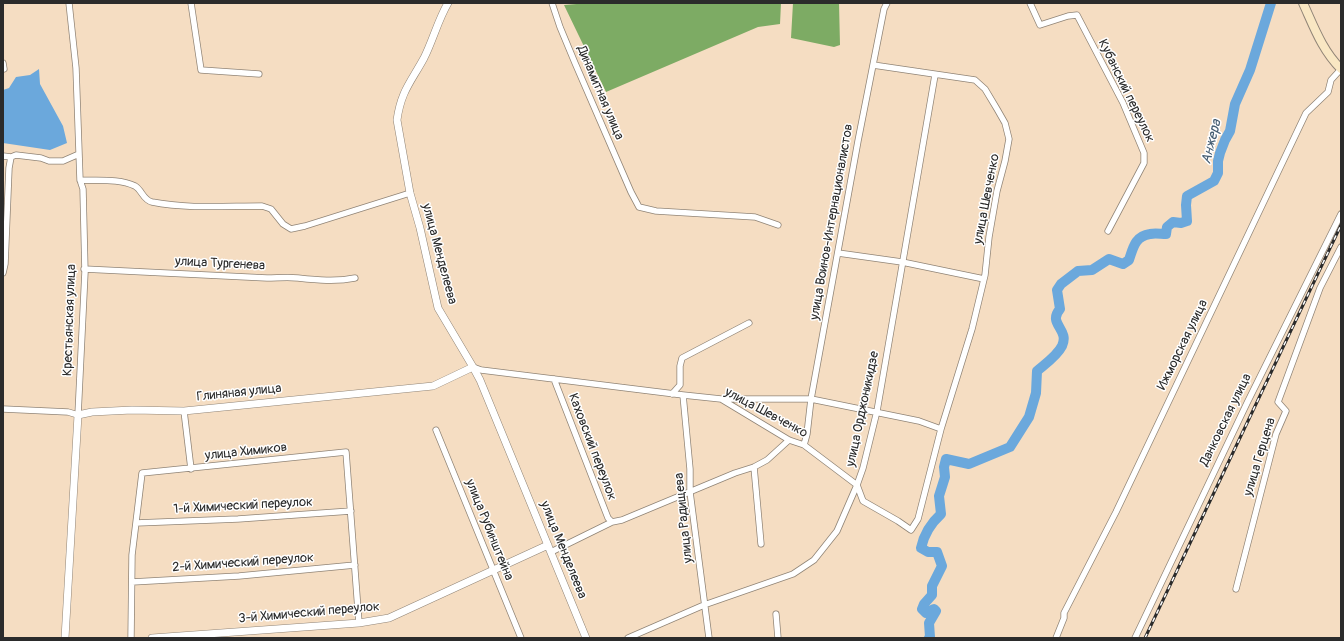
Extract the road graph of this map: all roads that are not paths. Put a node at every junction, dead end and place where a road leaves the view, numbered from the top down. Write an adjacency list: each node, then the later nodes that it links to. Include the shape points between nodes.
1 (69, 3): 12 (street, Крестьянская улица, via 76,68)
2 (191, 3): 10 (street, via 201,70)
3 (448, 3): 16 (street, улица Менделеева, via 424,57 401,98 397,120)
4 (552, 3): 18 (street, Динамитная улица, via 639,207 656,211 755,217)
5 (886, 3): 8 (street, улица Воинов-Интернационалистов)
6 (1030, 3): 19 (street, Кубанский переулок, via 1040,25 1077,15 1123,103 1144,153 1144,163)
7 (1303, 3): 9 (main road, via 1323,48)
8 (872, 65): 11 (street, улица Шевченко); 21 (street, улица Воинов-Интернационалистов)
9 (1341, 69): 67 (street, Ижморская улица, via 1331,80 1328,92 1306,113 1119,505 1064,613)
10 (258, 74)
11 (935, 75): 22 (street, улица Орджоникидзе); 26 (street, улица Шевченко, via 975,80 985,89 1005,123 1009,139 997,191)
12 (79, 154): 14 (street, via 63,161 16,155); 15 (street, Крестьянская улица)
13 (3, 156): 14 (street)
14 (11, 157): 24 (street, via 6,264)
15 (80, 180): 16 (street, via 133,185 150,202 183,206 262,206 271,209 283,224 291,229); 23 (street, Крестьянская улица, via 83,189)
16 (410, 193): 28 (street, улица Менделеева, via 438,308)
17 (1341, 214): 68 (street, Данковская улица, via 1243,410)
18 (778, 225)
19 (1108, 231)
20 (1341, 248): 55 (street, улица Герцена, via 1320,288 1278,402 1286,411 1276,434)
21 (838, 254): 22 (street); 33 (street, улица Воинов-Интернационалистов)
22 (902, 262): 26 (street); 36 (street, улица Орджоникидзе)
23 (84, 269): 25 (street, улица Тургенева, via 309,280 342,281); 37 (street, Крестьянская улица)
24 (3, 273)
25 (355, 278)
26 (984, 279): 39 (street, улица Шевченко, via 966,352)
27 (749, 323): 30 (street, via 682,358 680,385)
28 (473, 367): 29 (street, улица Шевченко); 35 (street, Глиняная улица, via 433,386); 50 (street, улица Менделеева)
29 (554, 379): 30 (street, улица Шевченко); 47 (street, Каховский переулок, via 605,511)
30 (672, 394): 31 (street, улица Шевченко)
31 (683, 396): 32 (street, улица Шевченко); 45 (street, улица Радищева)
32 (721, 399): 33 (street); 40 (street, улица Шевченко)
33 (811, 399): 36 (street); 41 (street, улица Воинов-Интернационалистов)
34 (3, 409): 37 (street, Глиняная улица, via 68,412)
35 (184, 410): 37 (street, Глиняная улица, via 92,412); 43 (street)
36 (877, 412): 39 (street, via 919,420); 44 (street, улица Орджоникидзе)
37 (78, 415): 59 (street, Крестьянская улица)
38 (436, 430): 53 (street, улица Рубинштейна)
39 (941, 430): 44 (street, улица Шевченко, via 918,519 911,530 863,501)
40 (789, 440): 41 (street, улица Шевченко); 42 (street, via 767,460)
41 (804, 445): 44 (street, улица Шевченко)
42 (754, 467): 45 (street); 49 (street)
43 (191, 469): 46 (street, улица Химиков, via 346,452); 48 (street, улица Химиков, via 142,473)
44 (857, 485): 56 (street, улица Орджоникидзе, via 836,531 814,560 793,574)
45 (690, 492): 47 (street); 56 (street, улица Радищева)
46 (351, 511): 48 (street, 1-й Химический переулок); 52 (street, улица Химиков)
47 (612, 522): 51 (street)
48 (136, 523): 54 (street, улица Химиков)
49 (761, 544)
50 (548, 545): 51 (street, улица Менделеева); 53 (street, 3-й Химический переулок)
51 (551, 552): 63 (street, улица Менделеева)
52 (355, 565): 54 (street, 2-й Химический переулок, via 238,576); 58 (street, улица Химиков)
53 (493, 570): 58 (street, 3-й Химический переулок, via 389,618); 62 (street, улица Рубинштейна)
54 (132, 582): 60 (street, улица Химиков)
55 (1236, 589)
56 (704, 605): 64 (street, улица Орджоникидзе); 65 (street, улица Радищева)
57 (776, 614): 66 (street)
58 (359, 623): 61 (street, 3-й Химический переулок)
59 (65, 638)
60 (131, 638)
61 (152, 638)
62 (521, 638)
63 (586, 638)
64 (628, 638)
65 (709, 638)
66 (778, 638)
67 (1056, 638)
68 (1136, 638)

